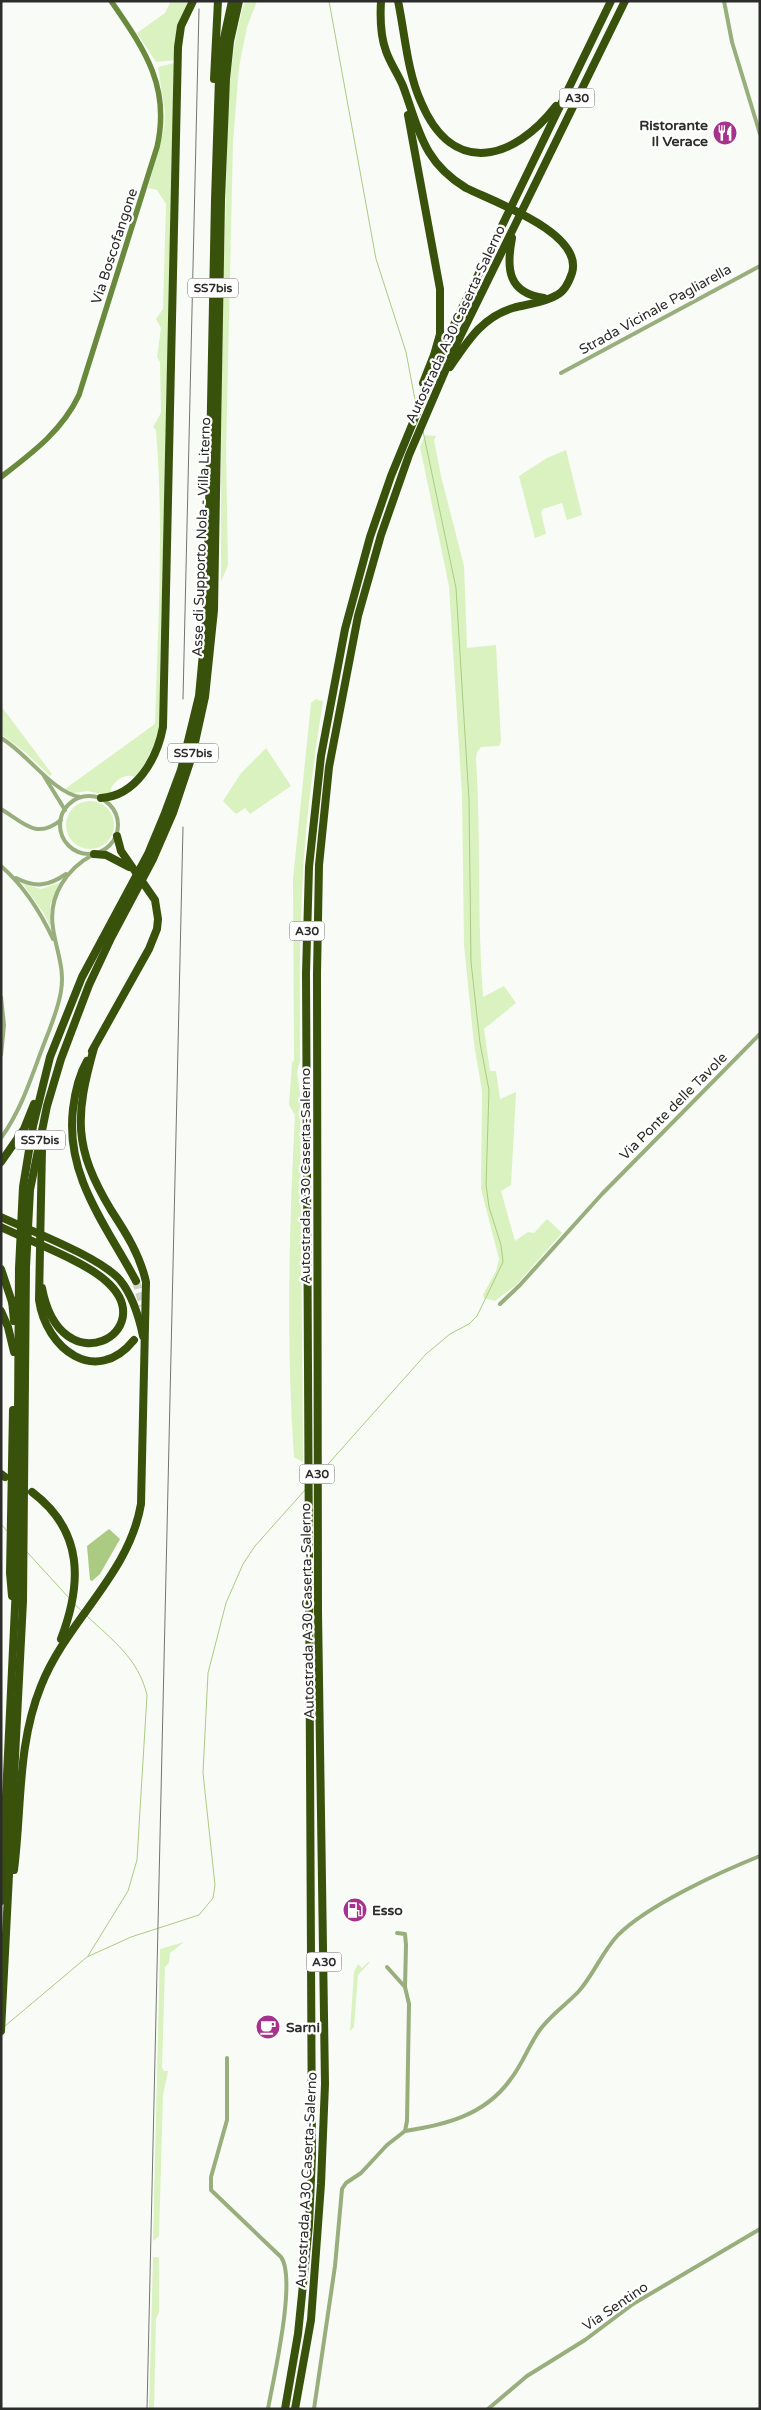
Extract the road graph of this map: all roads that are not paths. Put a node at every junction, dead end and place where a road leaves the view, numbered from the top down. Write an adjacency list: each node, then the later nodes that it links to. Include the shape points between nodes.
1 (111, 1): 23 (street, Via Boscofangone, via 141,45 156,77 161,104 159,141 72,410 55,432)
2 (193, 1): 28 (highway, via 182,26 178,47 163,727 156,752 142,776 120,794)
3 (218, 1): 16 (highway, via 213,116)
4 (232, 1): 16 (highway, Asse di Supporto Nola - Villa Literno / SS7bis, via 220,59)
5 (239, 1): 24 (highway, Asse di Supporto Nola - Villa Literno / SS7bis, via 226,79)
6 (381, 1): 13 (highway, via 380,25 385,50)
7 (398, 1): 11 (highway)
8 (611, 1): 12 (highway, Autostrada A30 Caserta-Salerno / A30)
9 (625, 1): 17 (highway, Autostrada A30 Caserta-Salerno / A30)
10 (724, 1): 15 (street, via 734,50)
11 (413, 76): 12 (highway, via 428,118 443,136 456,146 478,153 502,151 522,140 544,121); 14 (highway)
12 (567, 92): 21 (highway, Autostrada A30 Caserta-Salerno / A30)
13 (406, 98): 14 (highway); 21 (highway, via 440,289 440,334)
14 (414, 119): 19 (highway, via 427,150 455,181 530,219 564,242 571,255 573,270 562,291)
15 (760, 134)
16 (216, 161): 24 (highway, Asse di Supporto Nola - Villa Literno / SS7bis)
17 (514, 227): 19 (highway, via 508,259 511,276 515,284 528,294); 22 (highway, Autostrada A30 Caserta-Salerno / A30)
18 (760, 266): 20 (street, Strada Vicinale Pagliarella)
19 (549, 299): 22 (highway, via 510,309 485,322 467,342)
20 (561, 373)
21 (425, 385): 74 (highway, Autostrada A30 Caserta-Salerno / A30, via 370,537 339,656 321,756 309,867 306,973 307,1450 312,2155 298,2334)
22 (438, 386): 75 (highway, Autostrada A30 Caserta-Salerno / A30, via 381,535 349,657 333,742 319,865 317,1434 325,2084 322,2184 311,2320)
23 (1, 477)
24 (212, 575): 38 (highway, Asse di Supporto Nola - Villa Literno / SS7bis, via 204,662 189,742 159,827)
25 (1, 738): 26 (street)
26 (40, 770): 27 (street, via 66,793); 30 (street)
27 (82, 797): 28 (street); 30 (street)
28 (101, 798): 32 (street, via 115,811)
29 (1, 809): 31 (street, via 34,829 48,830)
30 (65, 810): 31 (street)
31 (61, 820): 33 (street, via 61,831 69,846 78,852)
32 (117, 836): 33 (street, via 108,848); 35 (highway)
33 (94, 854): 35 (highway, via 114,858); 36 (street)
34 (1, 866): 37 (street)
35 (132, 868): 42 (highway, via 155,900 157,929)
36 (69, 872): 37 (street, via 44,885 32,885); 39 (street, via 53,904)
37 (12, 875): 39 (street, via 39,909)
38 (119, 915): 44 (highway, Asse di Supporto Nola - Villa Literno / SS7bis, via 82,977); 45 (highway, Asse di Supporto Nola - Villa Literno / SS7bis, via 89,985)
39 (56, 945): 46 (street, via 63,978 59,1001 22,1103)
40 (1, 997): 43 (street, via 4,1025)
41 (760, 1034): 54 (street, Via Ponte delle Tavole, via 602,1194)
42 (94, 1048): 52 (highway, via 83,1068 74,1100 72,1131 75,1159 92,1204); 58 (highway, via 80,1106 83,1145 95,1181 133,1245 143,1270 147,1304)
43 (1, 1055)
44 (50, 1058): 47 (highway, via 24,1129); 57 (highway, Asse di Supporto Nola - Villa Literno / SS7bis, via 23,1187)
45 (47, 1106): 51 (highway, via 41,1161); 65 (highway, Asse di Supporto Nola - Villa Literno / SS7bis, via 28,1215 24,1574)
46 (1, 1138)
47 (1, 1162)
48 (2, 1217): 58 (highway, via 103,1265 120,1280 134,1305)
49 (1, 1227): 51 (highway, via 100,1275 119,1298 122,1316 116,1332 96,1344 83,1344 64,1333 47,1306)
50 (1, 1269): 53 (highway)
51 (40, 1276): 56 (highway, via 39,1300 44,1322 52,1338 66,1351 80,1358 99,1360 120,1353)
52 (136, 1281)
53 (12, 1300): 57 (highway); 59 (highway)
54 (500, 1304)
55 (1, 1311): 59 (highway)
56 (134, 1340)
57 (19, 1342): 61 (highway, Asse di Supporto Nola - Villa Literno / SS7bis)
58 (145, 1346): 62 (highway, via 142,1488 138,1518 124,1557)
59 (14, 1352): 61 (highway, via 10,1557)
60 (32, 1492): 62 (highway, via 48,1506 66,1534 75,1567 75,1594)
61 (16, 1615): 64 (highway, Asse di Supporto Nola - Villa Literno / SS7bis)
62 (54, 1658): 65 (highway, via 33,1707 24,1747)
63 (760, 1856): 71 (street, via 684,1892 619,1935 578,1992 545,2023 510,2080 491,2100 465,2117)
64 (1, 1901)
65 (7, 1918): 69 (highway, Asse di Supporto Nola - Villa Literno / SS7bis)
66 (398, 1933): 68 (street, via 404,1934 406,1945)
67 (387, 1967): 68 (street)
68 (405, 1987): 71 (street, via 409,2004 408,2107)
69 (1, 2031)
70 (227, 2058): 73 (street, via 227,2120 211,2190 281,2257 287,2271 285,2309)
71 (404, 2131): 76 (street, via 342,2189 335,2266)
72 (760, 2229): 77 (street, Via Sentino, via 635,2303 585,2340 526,2376)
73 (268, 2409)
74 (284, 2409)
75 (295, 2409)
76 (314, 2409)
77 (488, 2409)

